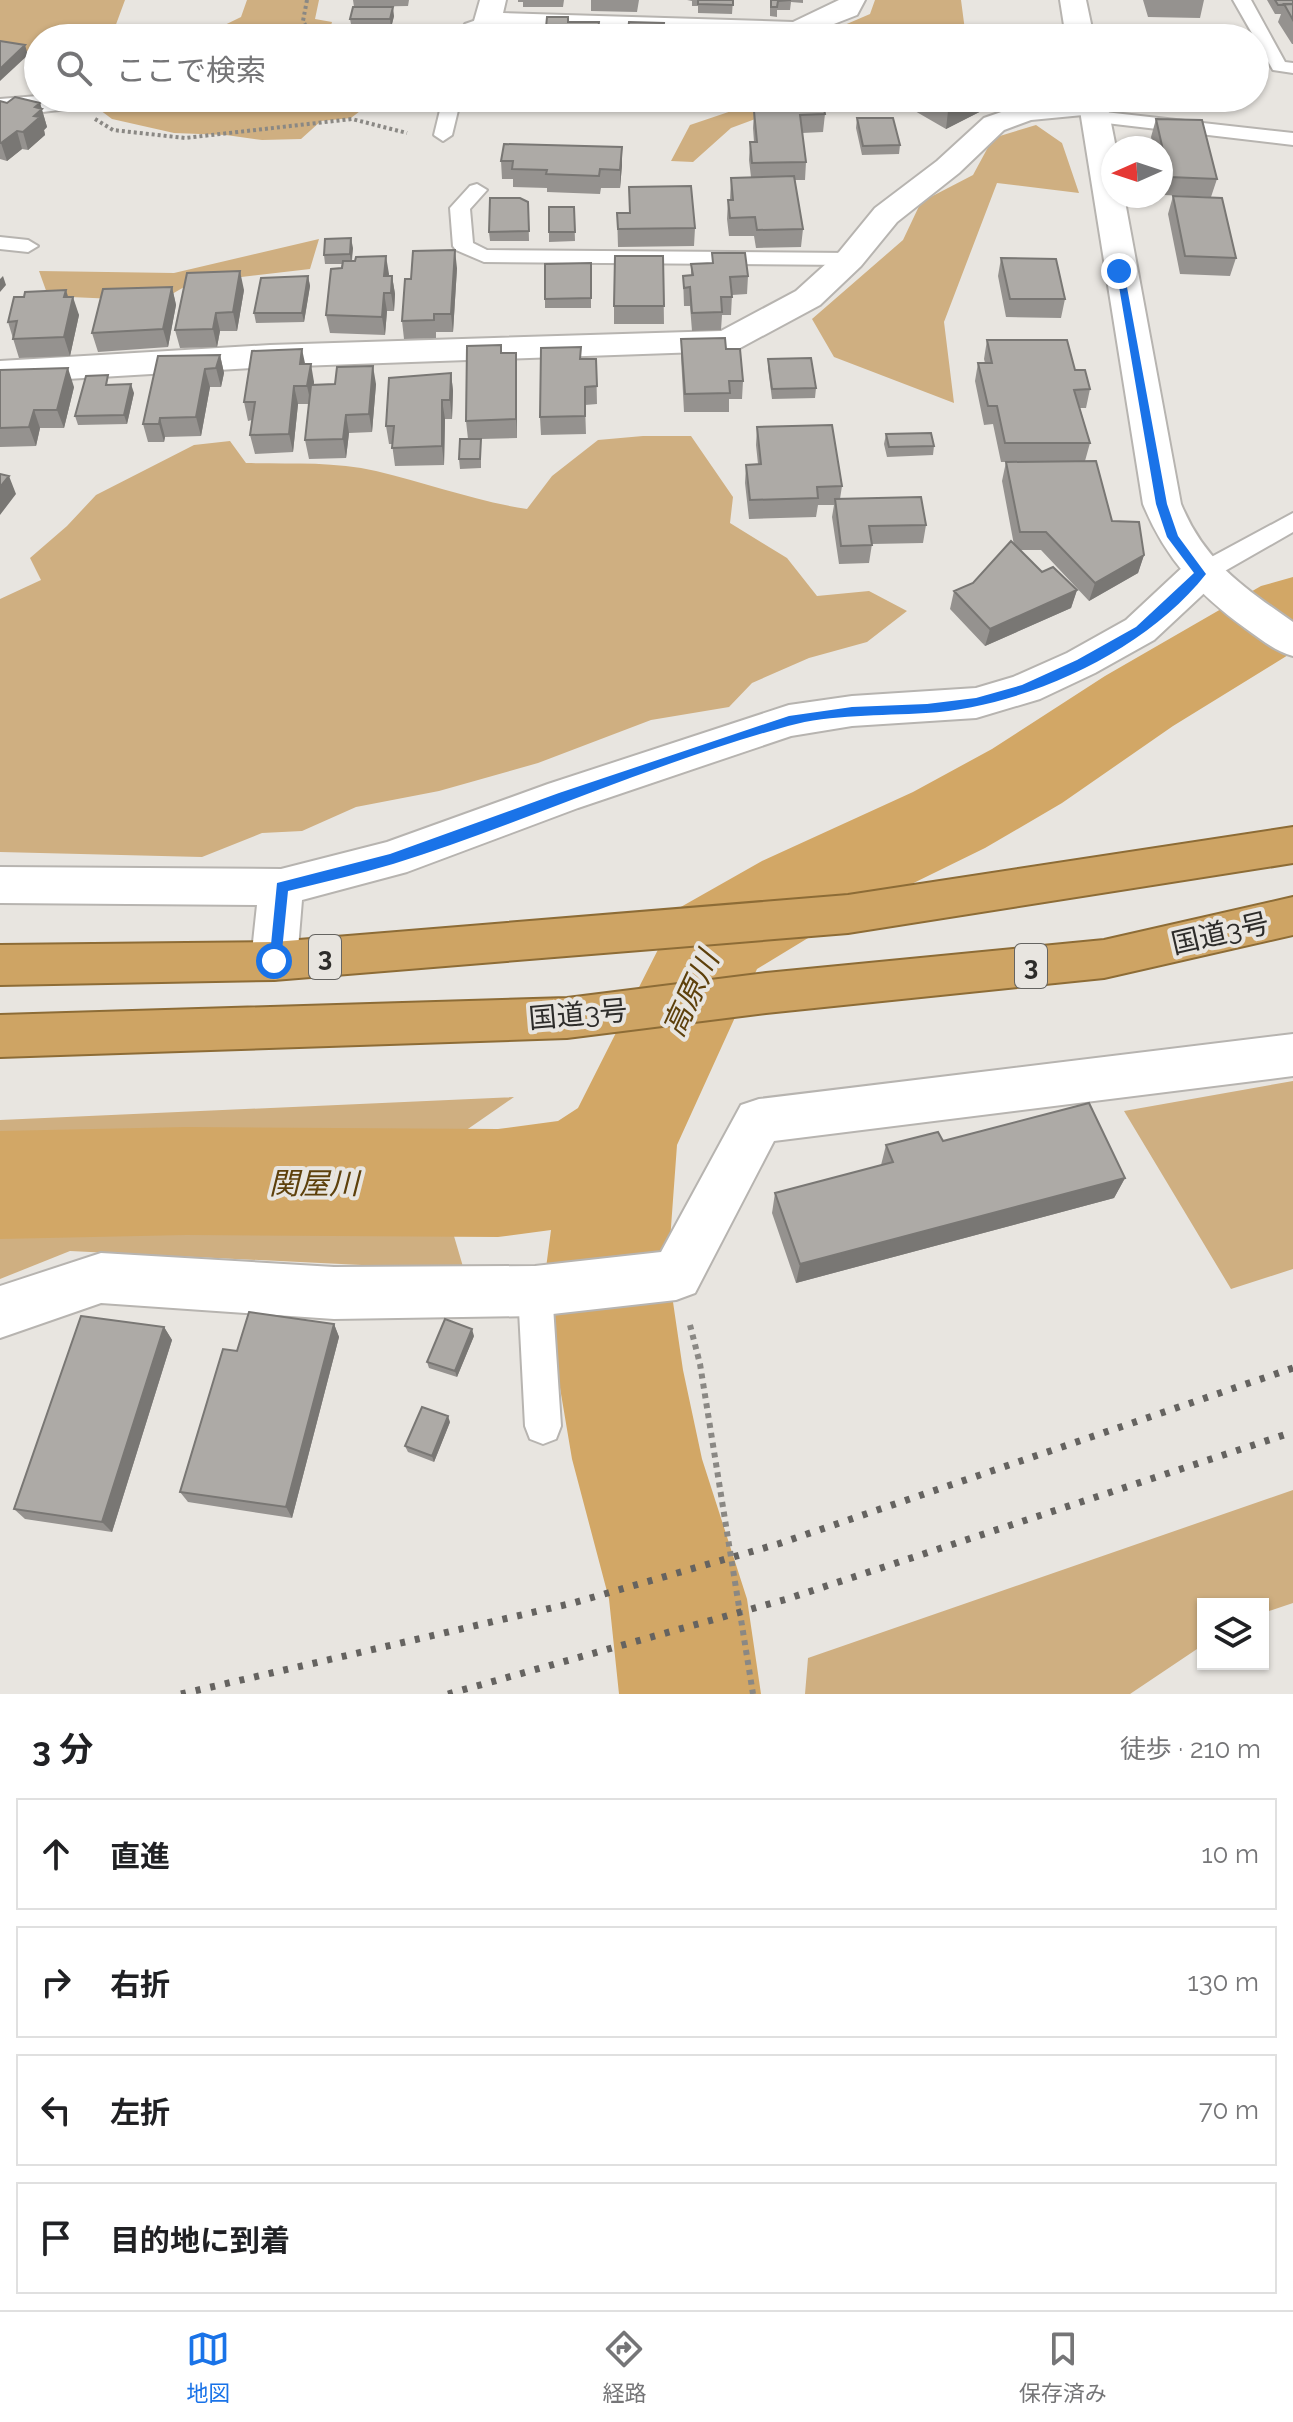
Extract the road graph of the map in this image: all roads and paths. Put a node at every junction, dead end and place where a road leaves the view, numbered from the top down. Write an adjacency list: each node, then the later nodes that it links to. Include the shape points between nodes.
1 (307, 0): 7 (path)
2 (852, 0): 9 (street, via 847,9)
3 (1073, 0): 10 (street)
4 (1242, 0): 11 (lane)
5 (669, 13): 6 (street); 8 (street)
6 (483, 20)
7 (305, 24)
8 (752, 24)
9 (811, 24)
10 (1077, 24)
11 (1255, 24)
12 (1269, 48): 13 (lane, via 1279,66)
13 (1293, 68)
14 (24, 106): 15 (street)
15 (0, 108)
16 (83, 112): 21 (path, via 113,130 185,138 352,119 423,136)
17 (449, 112): 21 (lane)
18 (1027, 112): 26 (street, via 994,124 886,215)
19 (1095, 112): 29 (street, via 1162,504 1173,537)
20 (1125, 112): 22 (lane)
21 (443, 135)
22 (1293, 139)
23 (477, 190): 26 (lane, via 460,208 463,246 484,256)
24 (0, 243): 25 (lane)
25 (28, 246)
26 (850, 259): 27 (street, via 808,298 728,341 270,356)
27 (0, 372)
28 (1293, 521): 29 (lane)
29 (1210, 582): 30 (street); 33 (street, via 1140,630 1026,688 976,703 789,721 391,859)
30 (1293, 642)
31 (1293, 845): 35 (highway, 3, via 848,914)
32 (0, 885): 33 (street)
33 (281, 887): 35 (street)
34 (1293, 916): 37 (highway, 国道3号 / 3, via 1104,959 567,1018)
35 (274, 961): 36 (highway, 3)
36 (0, 965)
37 (0, 1036)
38 (1293, 1055): 39 (street, via 759,1121)
39 (676, 1275): 40 (street); 43 (path, via 700,1364)
40 (535, 1291): 41 (street, via 334,1293 101,1278); 42 (lane)
41 (0, 1312)
42 (543, 1426)
43 (753, 1694)

